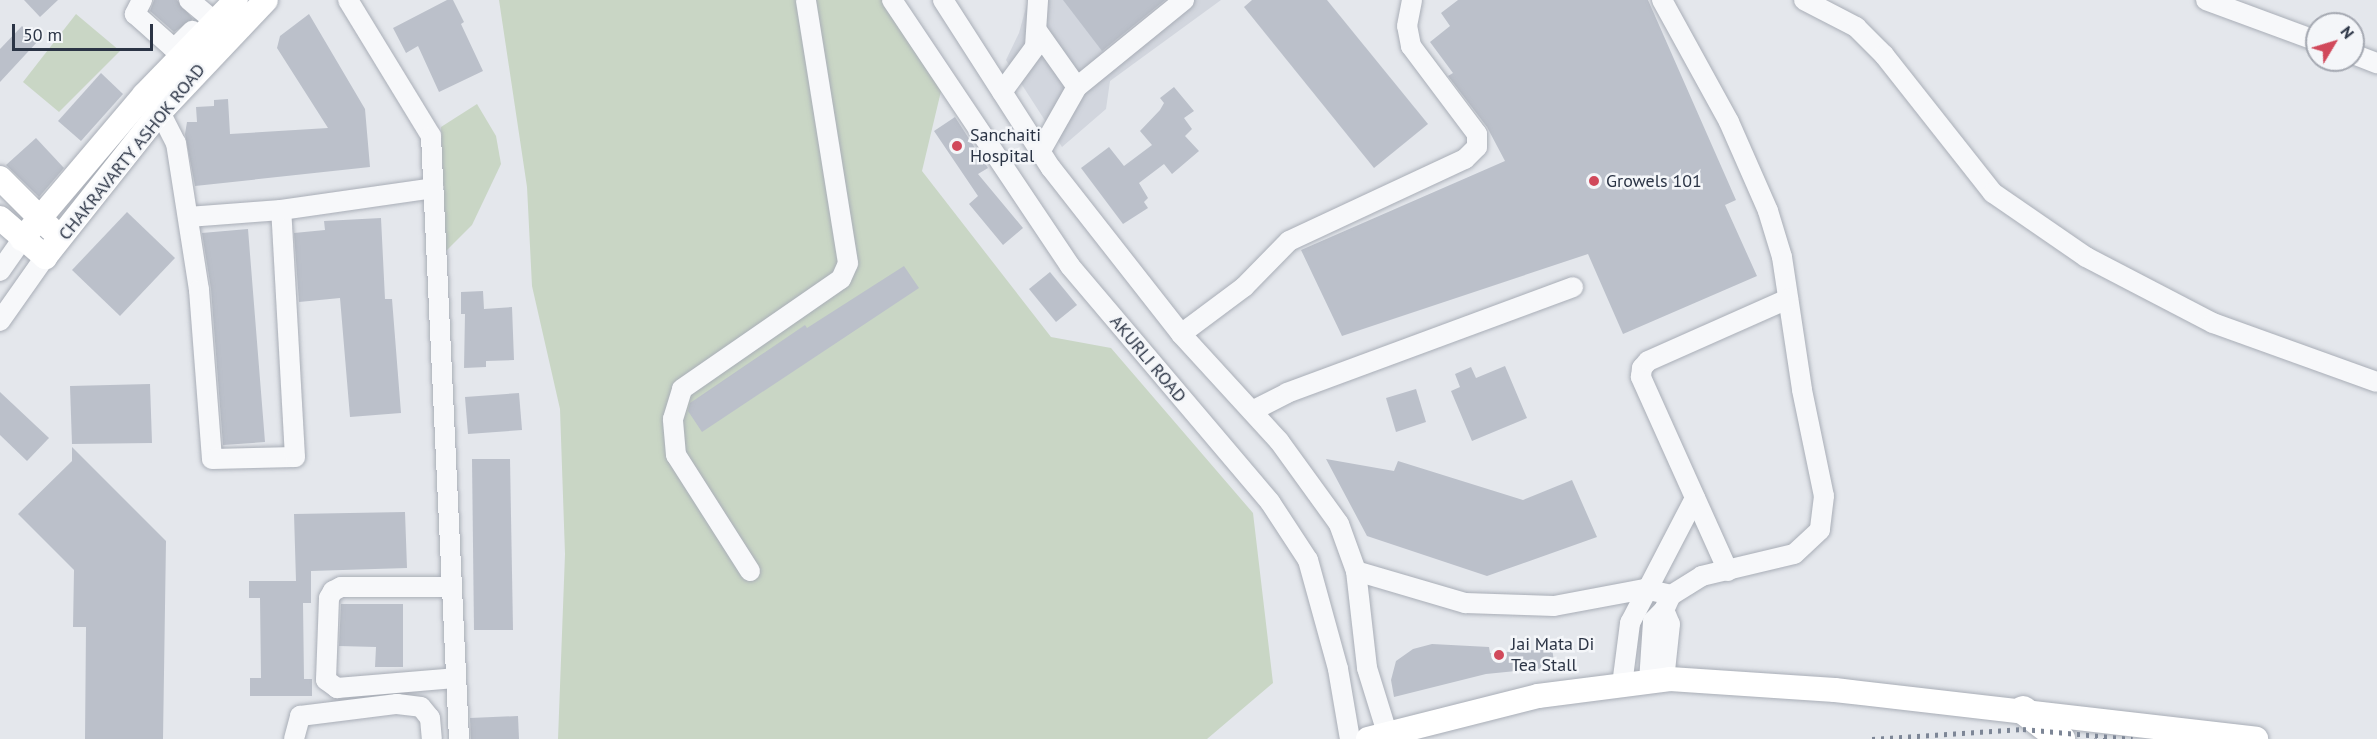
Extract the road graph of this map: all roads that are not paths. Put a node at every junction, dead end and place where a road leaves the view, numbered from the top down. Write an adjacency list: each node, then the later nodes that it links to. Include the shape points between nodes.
1 (142, 0): 15 (street, via 135,14 172,47)
2 (189, 0): 15 (street)
3 (236, 0): 15 (main road, CHAKRAVARTY ASHOK ROAD)
4 (266, 0): 20 (main road, CHAKRAVARTY ASHOK ROAD)
5 (348, 0): 23 (street, via 431,136)
6 (806, 0): 38 (street, via 848,263 841,279 682,388 673,418 676,455)
7 (892, 0): 52 (street, AKURLI ROAD, via 1070,266 1270,502 1308,560 1338,669)
8 (943, 0): 19 (street)
9 (1038, 0): 16 (street)
10 (1184, 0): 18 (street)
11 (1412, 0): 34 (street, via 1407,26 1412,46 1477,134 1477,147 1464,159 1289,241 1244,287)
12 (1662, 0): 32 (street, via 1729,122 1768,212 1782,257)
13 (1804, 0): 35 (street, via 1856,27 1884,55 1993,193 2086,257 2213,323)
14 (2206, 0): 17 (street)
15 (211, 19): 27 (main road, CHAKRAVARTY ASHOK ROAD)
16 (1038, 32): 18 (street); 19 (street, via 1035,47)
17 (2305, 37)
18 (1077, 87): 21 (street)
19 (1002, 92): 21 (street)
20 (160, 112): 25 (street, via 176,143); 29 (main road, CHAKRAVARTY ASHOK ROAD)
21 (1040, 152): 34 (street)
22 (0, 178): 27 (main road)
23 (433, 188): 24 (street); 41 (street)
24 (281, 210): 25 (street); 25 (street, via 295,457 212,459 199,290)
25 (188, 217)
26 (0, 218): 28 (main road)
27 (40, 218): 28 (main road, CHAKRAVARTY ASHOK ROAD); 29 (main road)
28 (22, 239): 29 (main road, CHAKRAVARTY ASHOK ROAD); 30 (street, CHAKRAVARTY ASHOK ROAD)
29 (53, 248): 33 (street)
30 (0, 271)
31 (1573, 287): 36 (street, via 1287,393)
32 (1788, 299): 37 (street, via 1648,361 1642,368 1641,377); 40 (street, via 1824,496 1820,530 1794,554)
33 (0, 321)
34 (1181, 334): 36 (street)
35 (2377, 382)
36 (1252, 411): 39 (street, via 1279,441 1339,524)
37 (1695, 498): 40 (street); 42 (street)
38 (750, 571)
39 (1356, 571): 42 (street, via 1465,603 1554,606); 48 (street, via 1368,668)
40 (1728, 571): 43 (street, via 1702,576)
41 (451, 587): 44 (street); 44 (street, via 341,587 333,591 329,598 326,680 337,688)
42 (1646, 589): 43 (street); 46 (street, via 1630,623)
43 (1668, 602): 45 (street, via 1653,621)
44 (455, 678): 51 (street)
45 (1656, 681): 46 (main road); 47 (main road, via 1835,690)
46 (1622, 685): 48 (main road, via 1538,696)
47 (2022, 710): 53 (highway); 54 (main road)
48 (1382, 737)
49 (294, 739): 50 (street, via 300,716 397,704 421,707 430,718)
50 (432, 739)
51 (459, 739)
52 (1350, 739)
53 (2061, 739)
54 (2256, 739)

